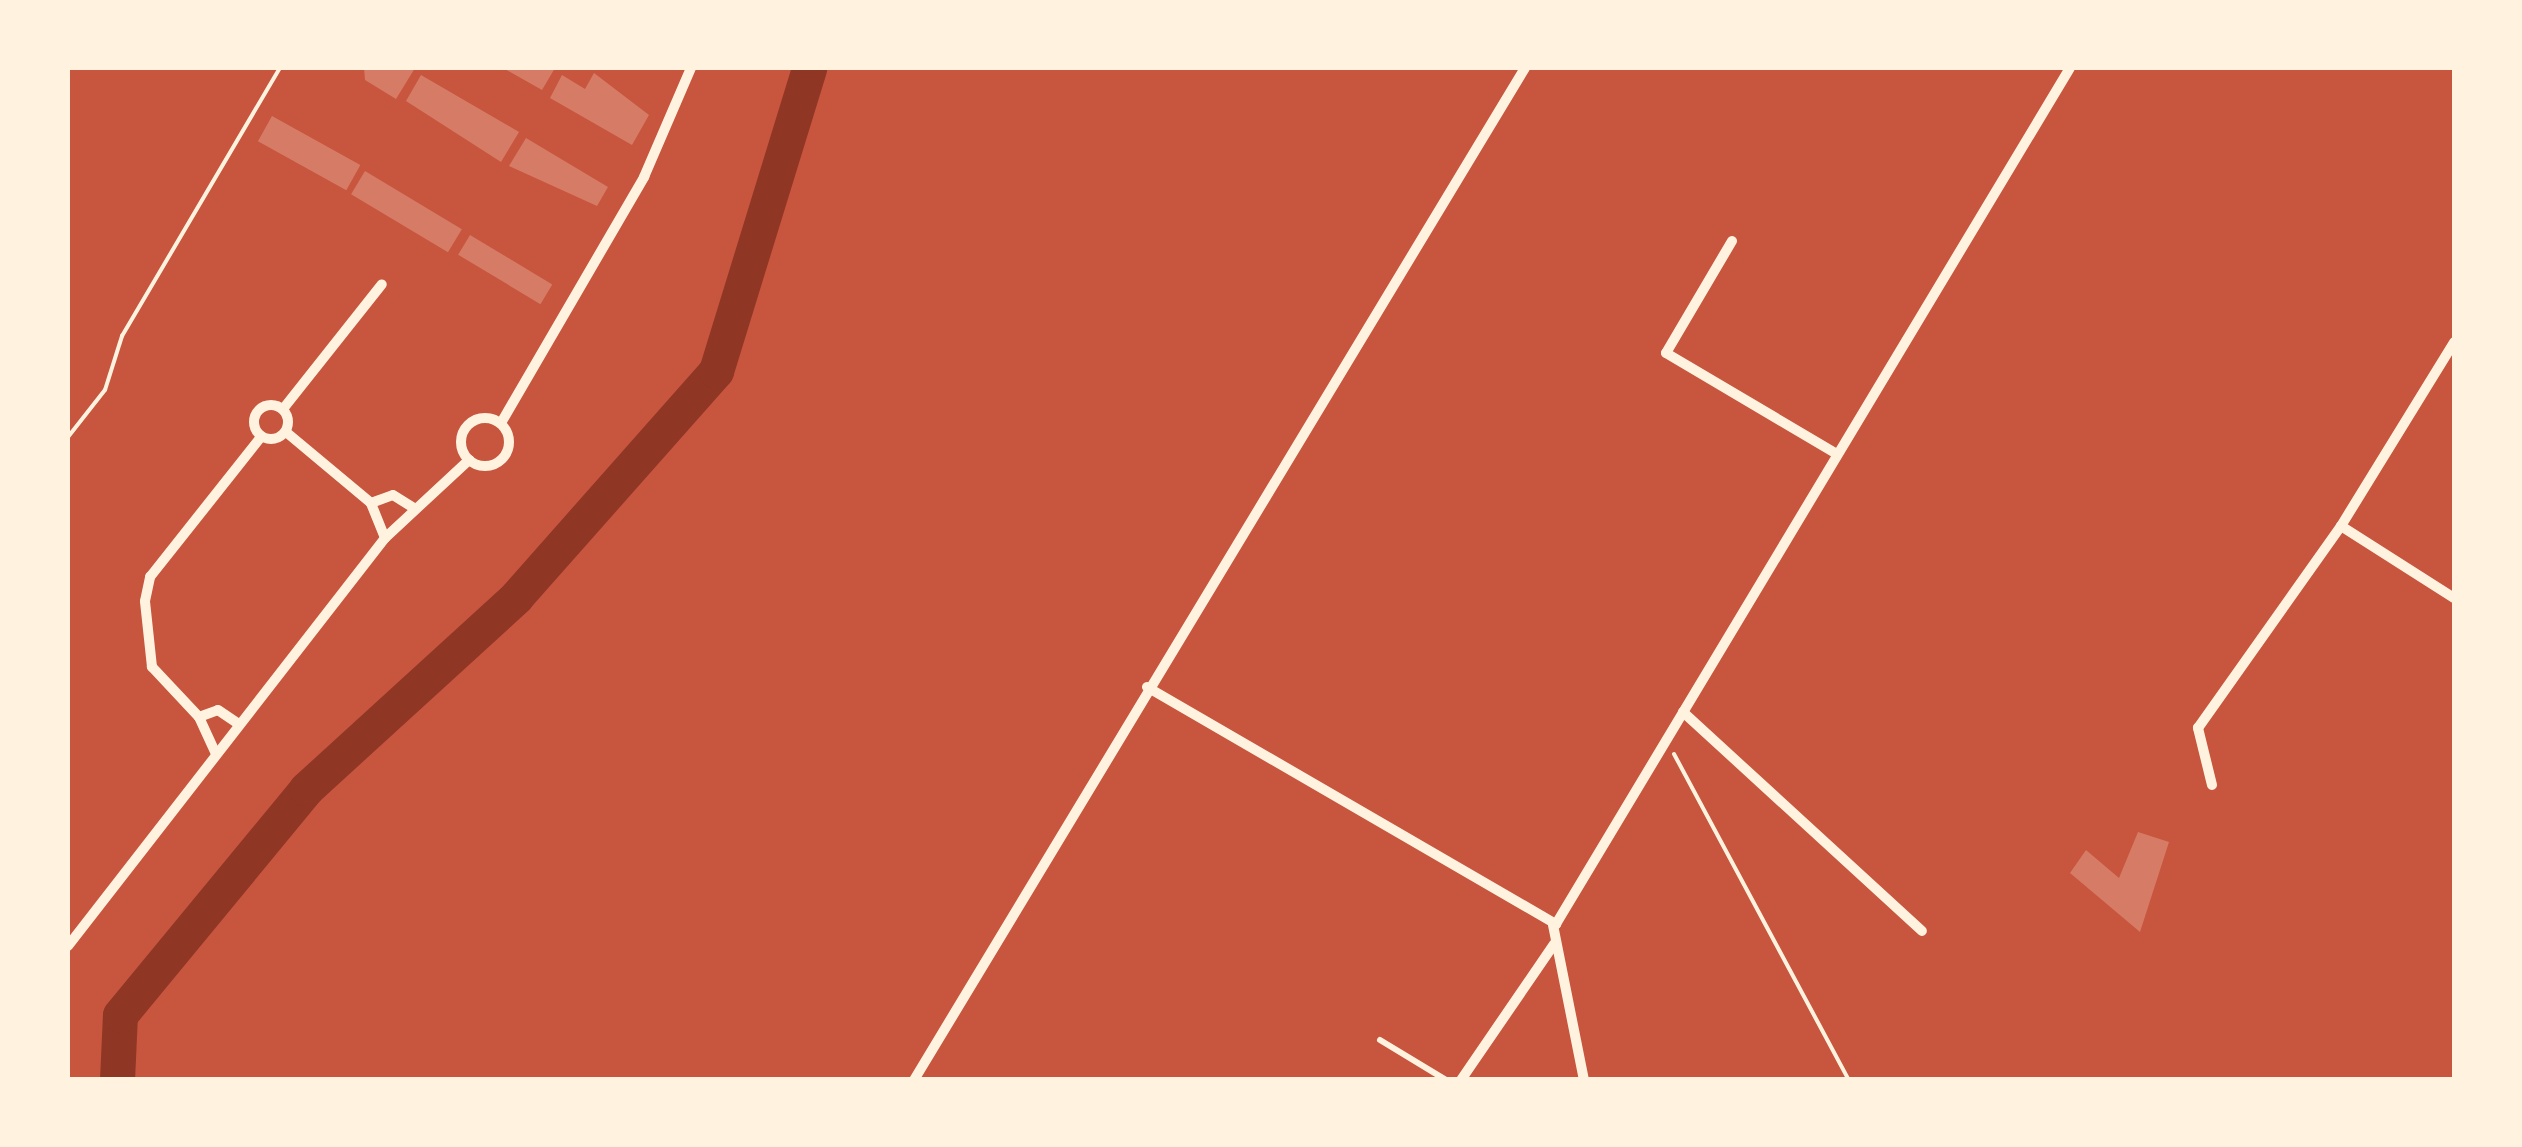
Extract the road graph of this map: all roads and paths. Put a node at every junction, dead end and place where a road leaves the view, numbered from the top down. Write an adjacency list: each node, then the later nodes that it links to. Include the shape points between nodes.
1 (280, 68): 11 (path, via 122,336 105,390)
2 (691, 68): 9 (street, via 644,177)
3 (1525, 68): 20 (street)
4 (2070, 68): 13 (street)
5 (1732, 242): 13 (street, via 1666,353)
6 (382, 284): 8 (street)
7 (2454, 342): 17 (street)
8 (283, 409): 10 (street); 12 (street, via 258,412)
9 (500, 422): 14 (street, via 466,426); 14 (street, via 504,458)
10 (286, 432): 12 (street); 15 (street)
11 (68, 436)
12 (262, 436): 22 (street, via 150,577 152,667)
13 (1837, 454): 21 (street)
14 (469, 460): 16 (street)
15 (371, 503): 16 (street, via 392,495); 18 (street)
16 (415, 509): 18 (street)
17 (2341, 526): 19 (street); 26 (street, via 2198,728)
18 (385, 538): 23 (street)
19 (2454, 598)
20 (1146, 687): 27 (street); 32 (street)
21 (1682, 712): 24 (street); 28 (street)
22 (199, 716): 23 (street, via 218,710); 25 (street)
23 (238, 724): 25 (street)
24 (1664, 743): 27 (street); 36 (path)
25 (216, 754): 30 (street)
26 (2212, 785)
27 (1554, 925): 29 (street)
28 (1922, 931)
29 (1554, 944): 34 (street); 35 (street)
30 (68, 946)
31 (1380, 1040): 33 (lane)
32 (914, 1080)
33 (1446, 1080)
34 (1461, 1080)
35 (1584, 1080)
36 (1849, 1080)

